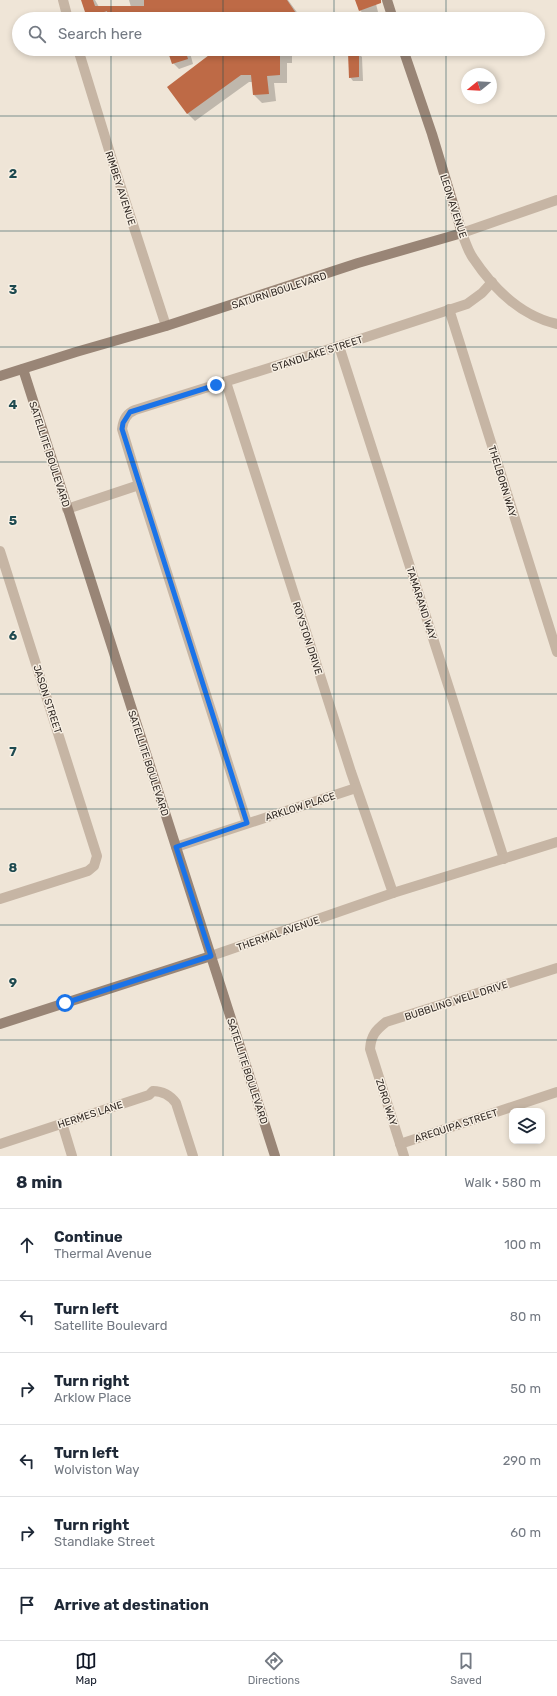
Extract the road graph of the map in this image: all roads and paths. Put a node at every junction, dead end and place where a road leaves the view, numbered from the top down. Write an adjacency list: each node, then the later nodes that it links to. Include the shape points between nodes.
1 (62, 0): 3 (street)
2 (387, 0): 4 (street)
3 (66, 12)
4 (391, 12)
5 (80, 56): 12 (street, RIMBEY AVENUE)
6 (405, 56): 8 (street, LEON AVENUE)
7 (557, 200): 8 (street, SATURN BOULEVARD)
8 (462, 232): 9 (street, LEON AVENUE, via 472,257); 12 (street, SATURN BOULEVARD)
9 (492, 282): 10 (street, STANDLAKE STREET, via 467,304); 11 (street, LEON AVENUE, via 522,310)
10 (449, 309): 13 (street, STANDLAKE STREET); 20 (street, THELBORN WAY)
11 (557, 324)
12 (166, 326): 14 (street, SATURN BOULEVARD)
13 (339, 346): 16 (street, STANDLAKE STREET); 25 (street, TAMARAND WAY)
14 (22, 369): 15 (street, SATURN BOULEVARD); 18 (street, SATELLITE BOULEVARD)
15 (0, 376)
16 (226, 382): 17 (street, STANDLAKE STREET, via 130,412 122,429); 21 (street, ROYSTON DRIVE)
17 (139, 485): 18 (street); 22 (street)
18 (67, 509): 24 (street, SATELLITE BOULEVARD)
19 (0, 552): 27 (street, JASON STREET, via 97,856 94,866 88,871)
20 (557, 652)
21 (356, 788): 22 (street, ARKLOW PLACE); 26 (street, ROYSTON DRIVE)
22 (247, 823): 24 (street, ARKLOW PLACE)
23 (557, 842): 25 (street, THERMAL AVENUE)
24 (176, 847): 28 (street, SATELLITE BOULEVARD)
25 (504, 859): 26 (street, THERMAL AVENUE)
26 (392, 893): 28 (street, THERMAL AVENUE)
27 (0, 899)
28 (211, 956): 30 (street, THERMAL AVENUE); 38 (street, SATELLITE BOULEVARD)
29 (557, 968): 31 (street, BUBBLING WELL DRIVE, via 386,1022 375,1030)
30 (0, 1024)
31 (370, 1049): 35 (street, ZORO WAY)
32 (557, 1092): 35 (street, AREQUIPA STREET)
33 (62, 1123): 34 (street, HERMES LANE); 36 (street); 37 (street, HERMES LANE, via 153,1091 160,1091 172,1097 176,1103)
34 (0, 1144)
35 (400, 1144): 39 (street, ZORO WAY)
36 (72, 1156)
37 (193, 1156)
38 (275, 1156)
39 (404, 1156)

